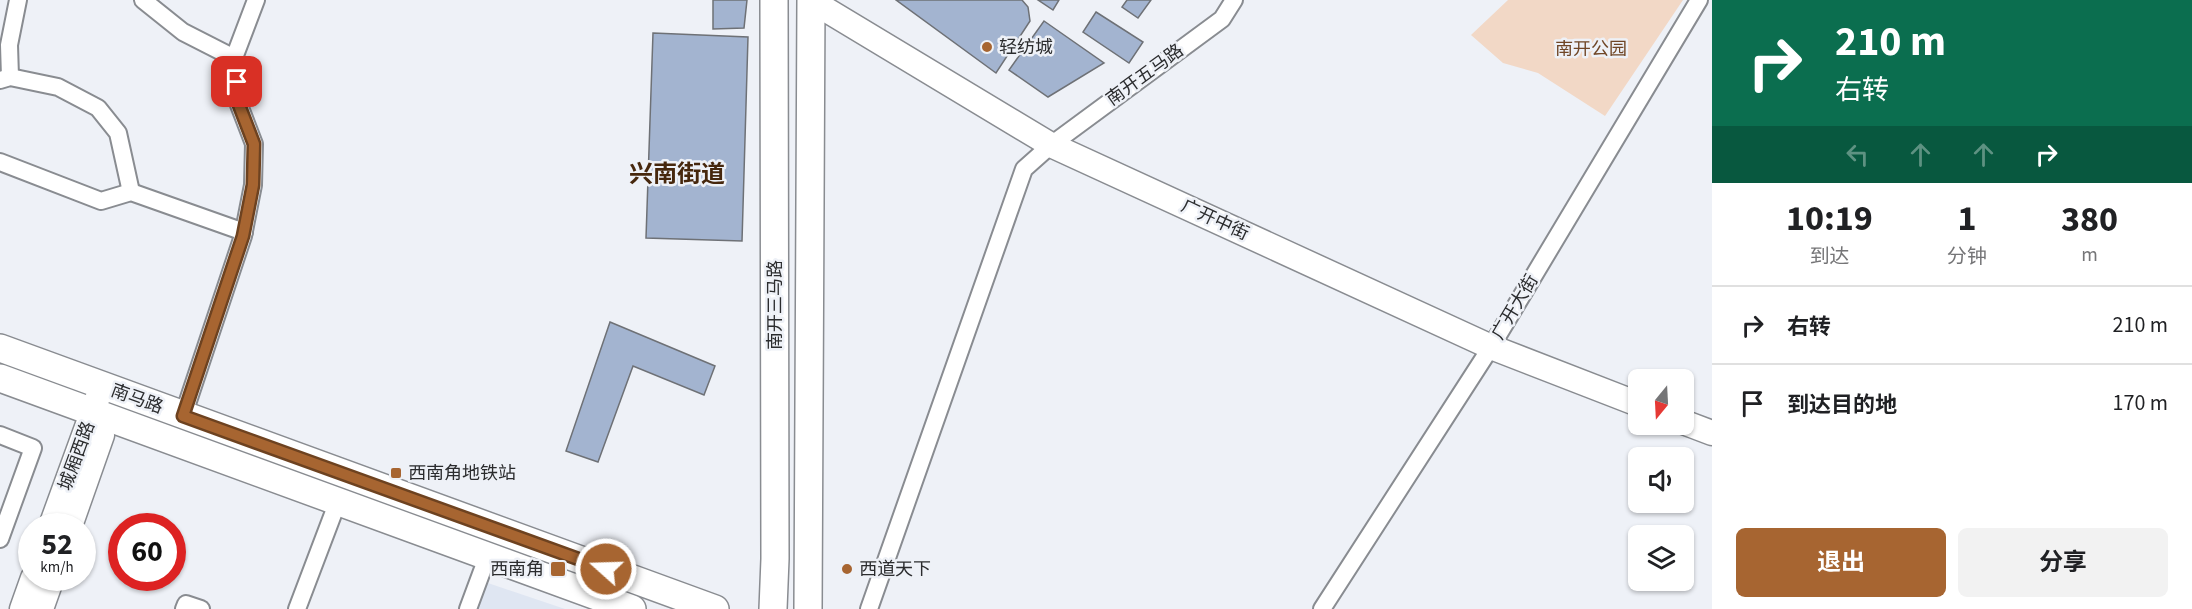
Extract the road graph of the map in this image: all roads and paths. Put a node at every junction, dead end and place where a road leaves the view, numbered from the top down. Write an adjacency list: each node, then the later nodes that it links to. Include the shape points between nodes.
1 (18, 0): 9 (street)
2 (143, 0): 8 (street, via 183,32)
3 (256, 0): 8 (street)
4 (774, 0): 39 (main road, 南开三马路)
5 (810, 0): 10 (street, 广开中街); 40 (main road, 南开三马路)
6 (1234, 0): 10 (street, 南开五马路, via 1222,19)
7 (1699, 0): 14 (street, 广开大街)
8 (234, 58): 13 (street, via 239,105 254,144 253,185)
9 (5, 79): 12 (street, via 58,87 98,108 118,133)
10 (1051, 145): 14 (street, 广开中街); 41 (street, 南开五马路, via 1024,169)
11 (1, 164): 12 (street, via 101,201)
12 (130, 192): 13 (street)
13 (244, 232): 20 (street)
14 (1491, 347): 18 (street, 广开中街); 42 (street, 广开大街)
15 (0, 348): 17 (main road, 南马路)
16 (0, 378): 19 (main road, 南马路)
17 (109, 389): 19 (street, 城厢西路); 20 (main road, 南马路)
18 (1628, 400)
19 (100, 415): 24 (main road, 南马路); 25 (street, 城厢西路); 26 (street, 城厢西路)
20 (183, 416): 38 (main road, 南马路)
21 (1694, 426): 22 (street)
22 (1712, 433)
23 (0, 435): 27 (street, via 33,448)
24 (338, 501): 28 (main road, 南马路); 35 (street)
25 (57, 513)
26 (74, 513)
27 (0, 539)
28 (488, 555): 36 (street); 37 (main road, 南马路)
29 (28, 591): 31 (street)
30 (47, 591): 32 (street)
31 (22, 609)
32 (41, 609)
33 (184, 609): 34 (street, via 186,604)
34 (201, 609)
35 (297, 609)
36 (468, 609)
37 (632, 609)
38 (715, 609)
39 (773, 609)
40 (808, 609)
41 (869, 609)
42 (1322, 609)

